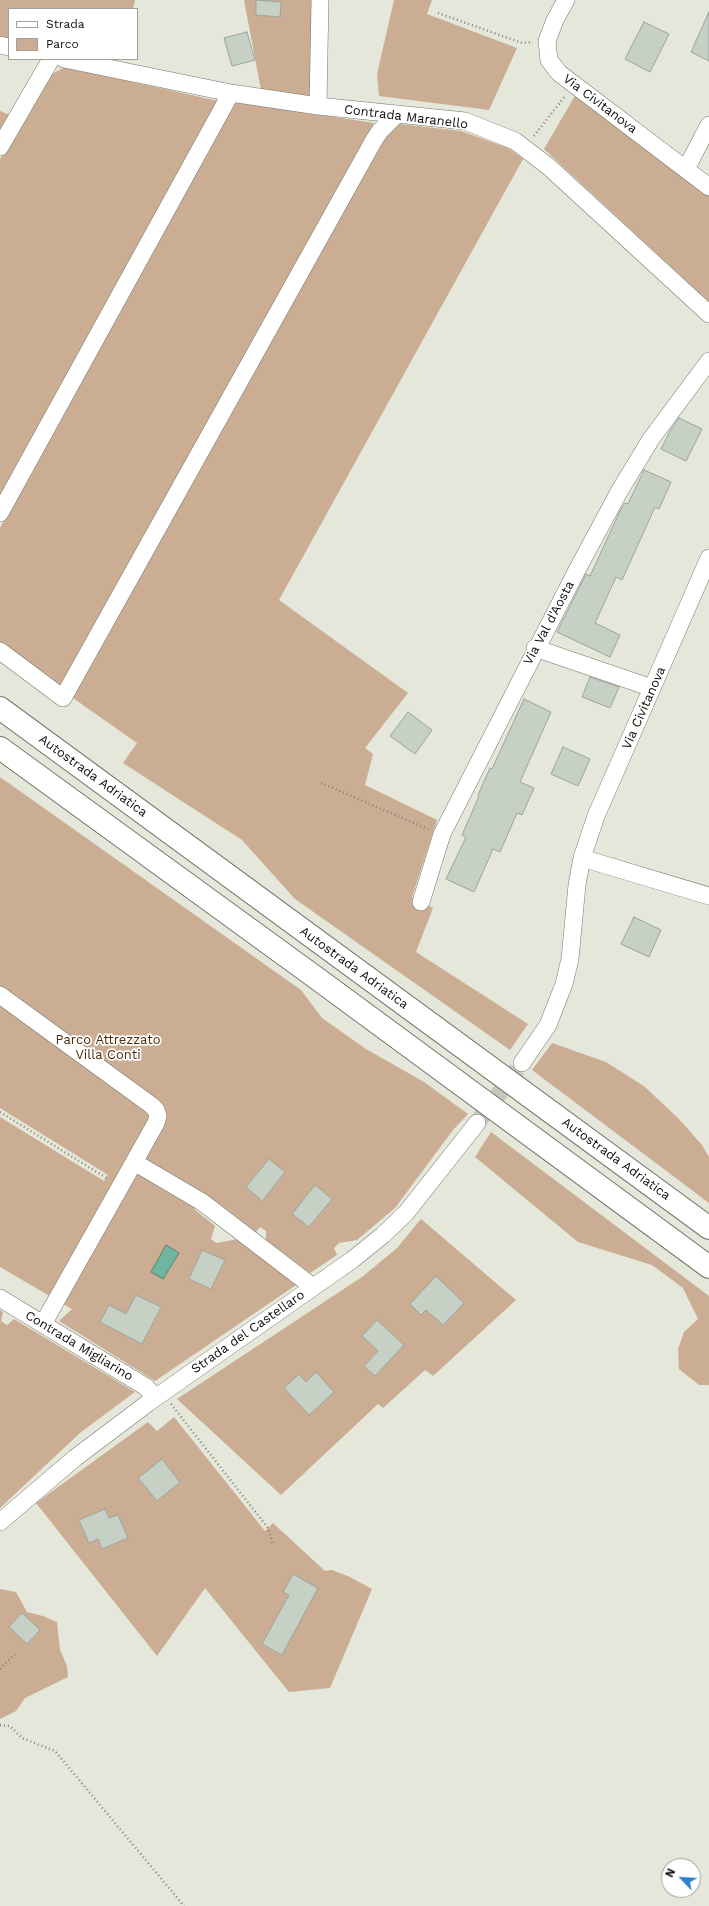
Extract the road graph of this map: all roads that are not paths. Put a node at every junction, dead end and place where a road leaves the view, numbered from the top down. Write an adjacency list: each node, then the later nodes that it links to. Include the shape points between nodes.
1 (320, 0): 6 (street)
2 (566, 0): 10 (street, Via Civitanova, via 547,41 549,60 560,73)
3 (50, 60): 9 (street)
4 (69, 60): 5 (street, Contrada Maranello)
5 (231, 93): 6 (street, Contrada Maranello); 14 (street)
6 (318, 106): 7 (street, Contrada Maranello)
7 (396, 115): 12 (street, Contrada Maranello, via 465,121 515,141 549,167); 17 (street, via 374,140 63,698)
8 (709, 126): 10 (street)
9 (0, 147)
10 (686, 169): 11 (street, Via Civitanova)
11 (709, 186)
12 (709, 314)
13 (709, 361): 16 (street, Via Val d'Aosta, via 651,438 620,490)
14 (0, 513)
15 (709, 558): 18 (street, Via Civitanova)
16 (536, 648): 18 (street); 23 (street, Via Val d'Aosta, via 442,834)
17 (0, 651)
18 (652, 688): 21 (street, Via Civitanova, via 596,816)
19 (0, 708): 28 (highway, Autostrada Adriatica)
20 (0, 748): 29 (highway, via 309,972)
21 (582, 858): 22 (street); 25 (street, Via Civitanova, via 570,959 564,984 548,1024)
22 (709, 896)
23 (421, 902)
24 (0, 995): 27 (street, via 156,1110 156,1123)
25 (522, 1063)
26 (477, 1123): 30 (street, Strada del Castellaro, via 406,1213 352,1260)
27 (134, 1162): 30 (street, via 202,1202); 32 (street)
28 (709, 1228)
29 (709, 1268)
30 (313, 1287): 33 (street, Strada del Castellaro)
31 (0, 1298): 32 (street, Contrada Migliarino)
32 (43, 1324): 33 (street, Contrada Migliarino)
33 (158, 1395): 34 (street, Strada del Castellaro, via 74,1458)
34 (0, 1522)

